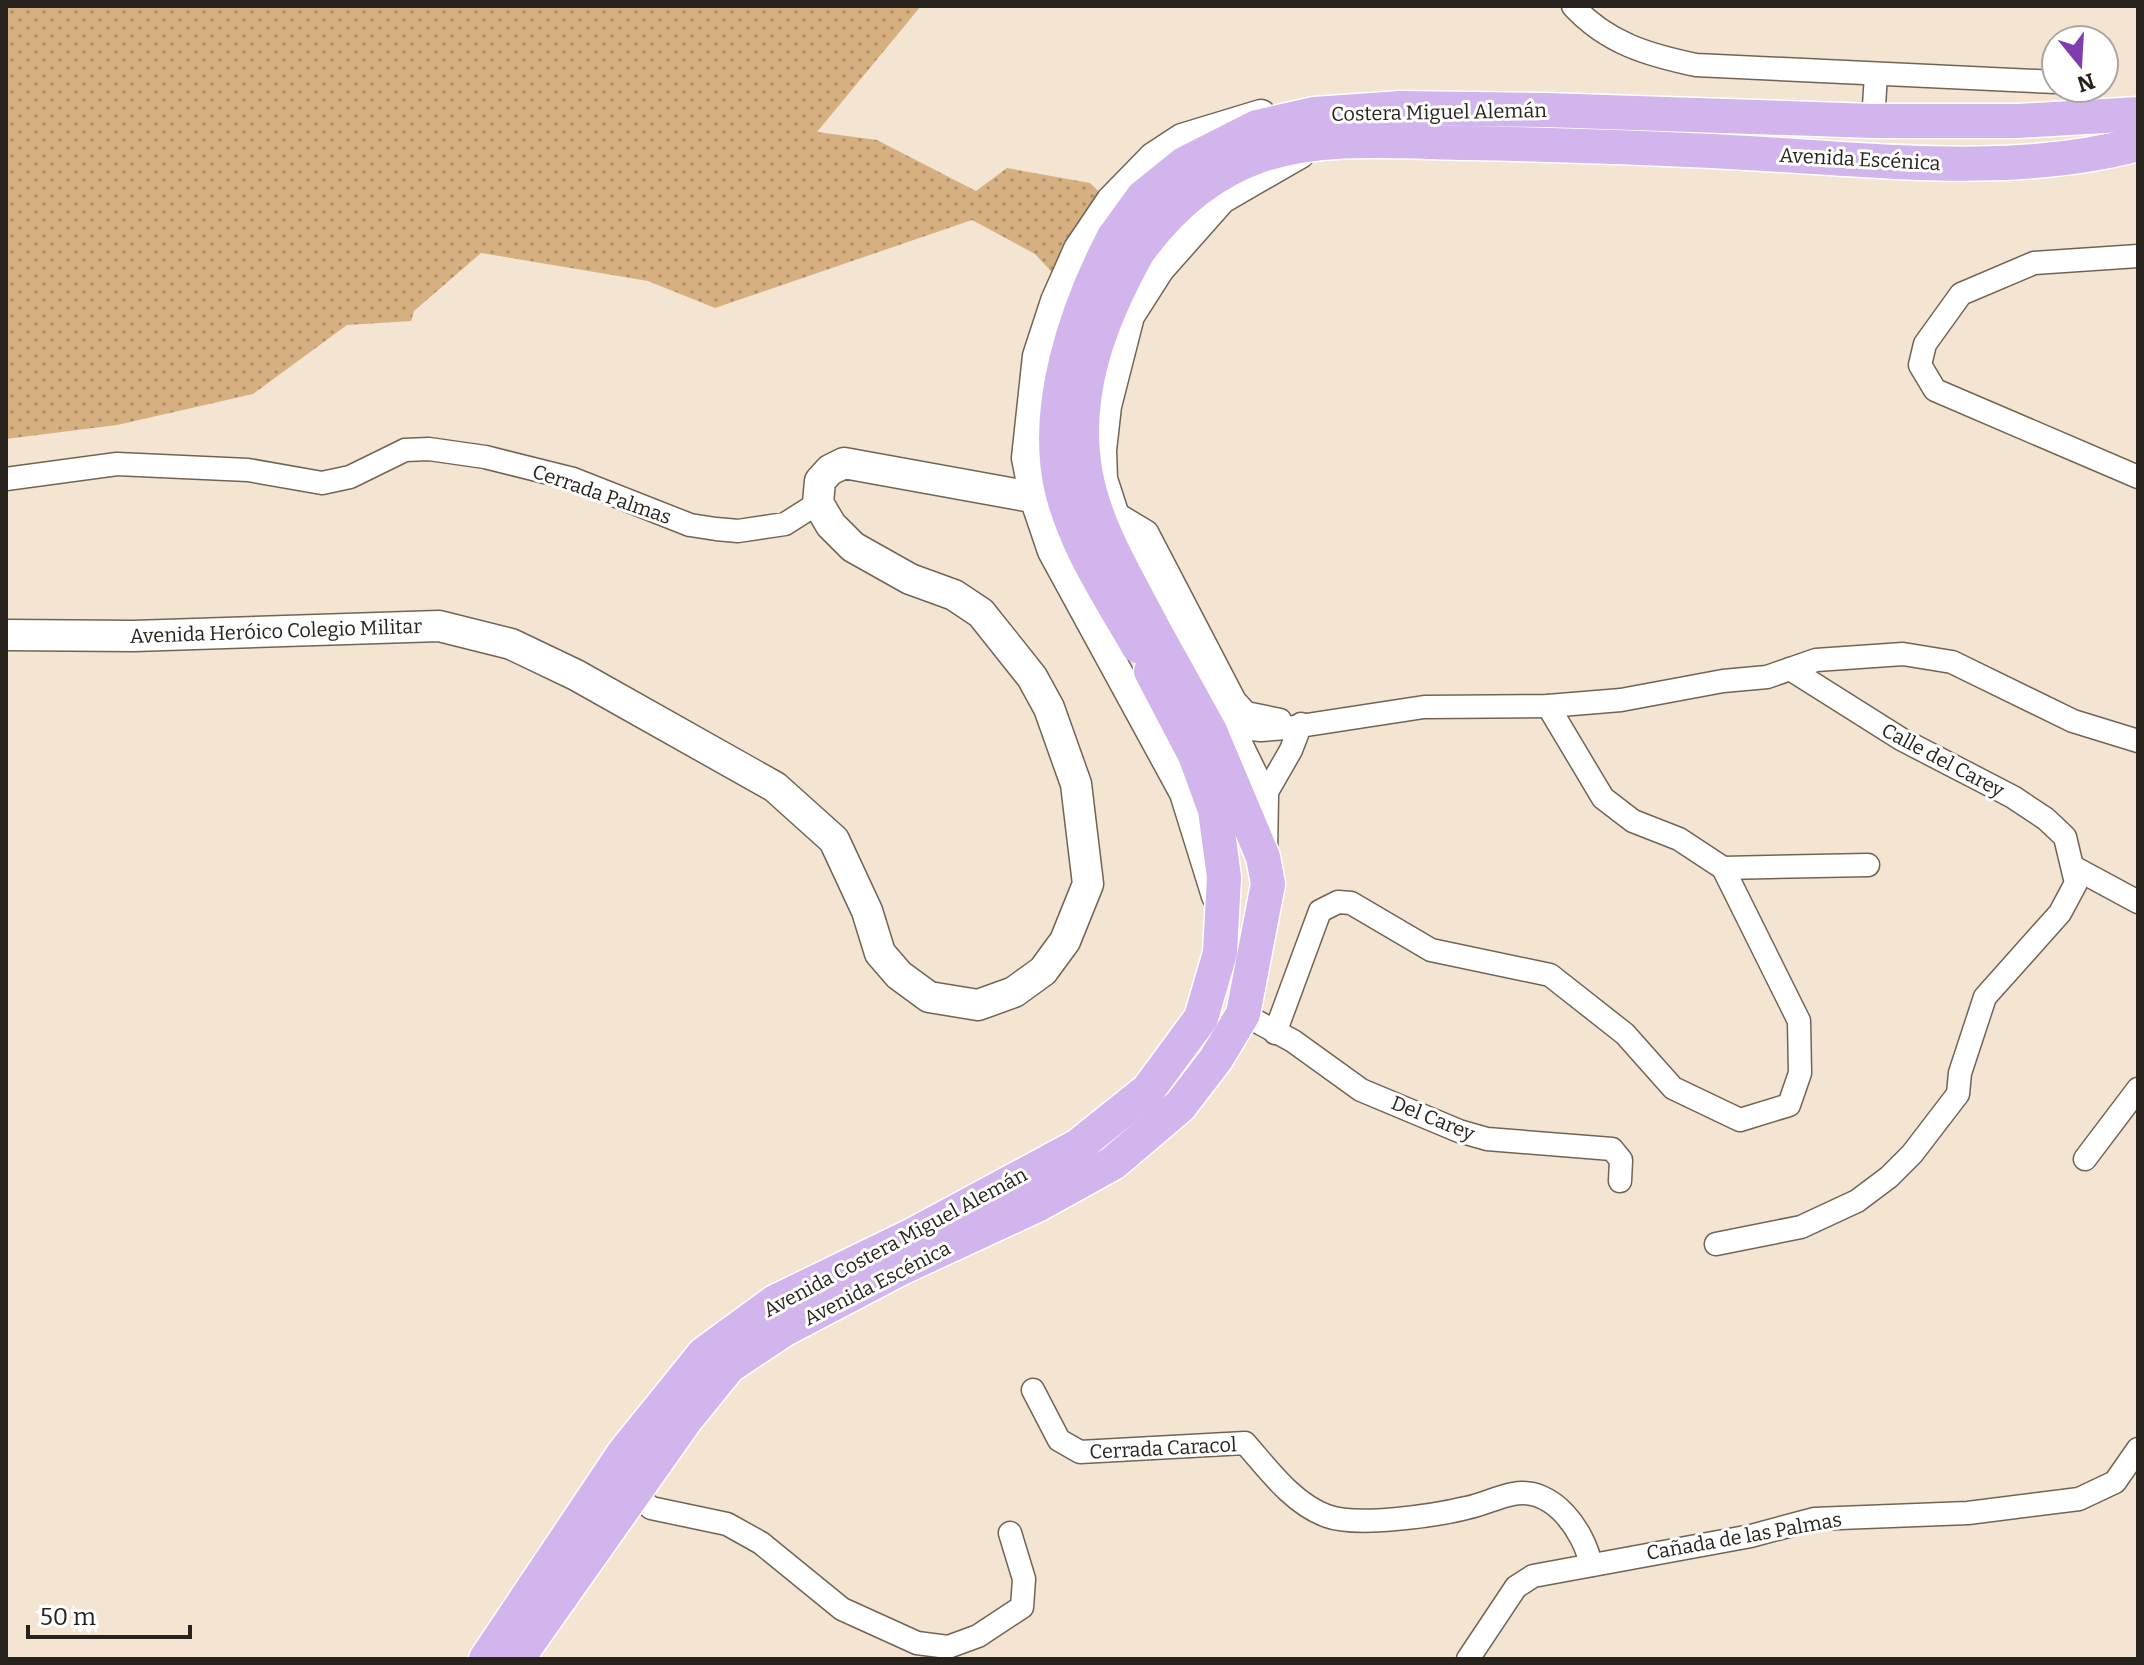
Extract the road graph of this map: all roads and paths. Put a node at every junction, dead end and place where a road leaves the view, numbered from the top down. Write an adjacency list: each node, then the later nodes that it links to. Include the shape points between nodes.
1 (1573, 6): 2 (street, via 1615,41 1660,57 1696,65)
2 (1876, 75): 3 (street); 5 (street)
3 (2040, 81)
4 (2138, 114): 5 (main road, Costera Miguel Alemán)
5 (1873, 121): 6 (main road, Costera Miguel Alemán, via 1401,108); 9 (main road, via 1840,137); 10 (main road, via 1909,140)
6 (1317, 129): 8 (main road, Costera Miguel Alemán); 14 (street, via 1262,114 1182,138 1153,157 1111,200 1078,249 1037,356 1026,458); 16 (street, via 1222,199 1160,269 1130,316 1107,406 1102,450); 18 (main road, Costera Miguel Alemán, bridge, via 1257,127 1184,164 1143,197 1126,244 1088,286 1062,381 1062,490 1087,558)
7 (2138, 144): 10 (main road, Avenida Escénica)
8 (1580, 145): 9 (main road, Avenida Escénica)
9 (1762, 153): 10 (main road, Avenida Escénica)
10 (1987, 163)
11 (2138, 256): 12 (street, via 2034,263 1961,294 1925,344 1920,365 1935,390)
12 (2138, 477)
13 (6, 479): 15 (street, Cerrada Palmas, via 117,464 248,470 322,483 350,477 405,450 429,449 573,479 690,525 716,529 785,524)
14 (1034, 498): 15 (main road, via 844,463 820,481); 16 (main road); 30 (street, via 1052,551 1184,793)
15 (818, 503): 17 (main road, Avenida Heróico Colegio Militar, via 853,547 981,613 1032,677 1066,750 1076,784 1088,884 1065,941 1043,971 1014,992 978,1005 929,997 899,975 880,953 834,840 775,787 511,644 439,626)
16 (1112, 511): 21 (street, via 1147,532 1235,701 1246,713); 22 (street, via 1168,601)
17 (6, 635)
18 (1146, 639): 25 (main road, Costera Miguel Alemán, via 1210,731); 30 (main road, Costera Miguel Alemán, via 1215,810 1224,877)
19 (1790, 669): 20 (street, via 1621,700); 23 (street, via 1816,660 1887,655 1952,662 2073,721); 28 (street, Calle del Carey, via 1901,739 2046,819 2065,837)
20 (1548, 706): 21 (street, via 1424,707); 27 (street, via 1603,798 1633,821 1679,839)
21 (1301, 724): 22 (street, via 1261,730); 24 (street)
22 (1232, 727): 24 (street)
23 (2138, 741)
24 (1264, 797): 25 (street)
25 (1263, 857): 31 (main road, Costera Miguel Alemán, via 1268,884)
26 (1868, 865): 27 (street)
27 (1723, 868): 34 (street, via 1799,1021 1800,1073 1789,1105 1740,1120 1673,1088 1625,1034 1550,975 1431,950 1351,903 1338,902 1320,911)
28 (2075, 868): 29 (street); 38 (street, via 2076,883 2060,913 1985,997 1958,1094 1912,1154 1857,1201 1812,1223)
29 (2138, 902)
30 (1222, 913): 32 (main road, Costera Miguel Alemán)
31 (1257, 949): 33 (main road, Avenida Escénica)
32 (1220, 953): 44 (main road, Avenida Costera Miguel Alemán, via 1201,1018 1166,1066 1148,1090 1078,1146 775,1302 704,1354 624,1453)
33 (1243, 1014): 34 (street, Del Carey); 41 (main road, Avenida Escénica, via 1180,1106 1113,1163 783,1330 729,1366)
34 (1275, 1033): 37 (street, Del Carey, via 1361,1090 1459,1131 1487,1139 1612,1149 1621,1160)
35 (2138, 1089): 36 (street)
36 (2085, 1159)
37 (1620, 1181)
38 (1716, 1244)
39 (1033, 1390): 43 (street, Cerrada Caracol, via 1059,1440 1080,1452 1245,1443 1284,1487 1325,1515 1353,1522 1466,1509 1516,1493 1538,1495 1570,1521 1587,1546)
40 (2138, 1449): 43 (street, Cañada de las Palmas, via 2115,1482 2079,1499 1968,1513 1814,1519)
41 (634, 1493): 42 (street, via 651,1508 727,1524 761,1543 842,1609 917,1643 948,1647 978,1636 1022,1607 1024,1579); 45 (main road, Avenida Escénica)
42 (1010, 1533)
43 (1591, 1565): 46 (street, Cañada de las Palmas, via 1533,1576 1516,1587)
44 (486, 1659)
45 (517, 1659)
46 (1468, 1659)

